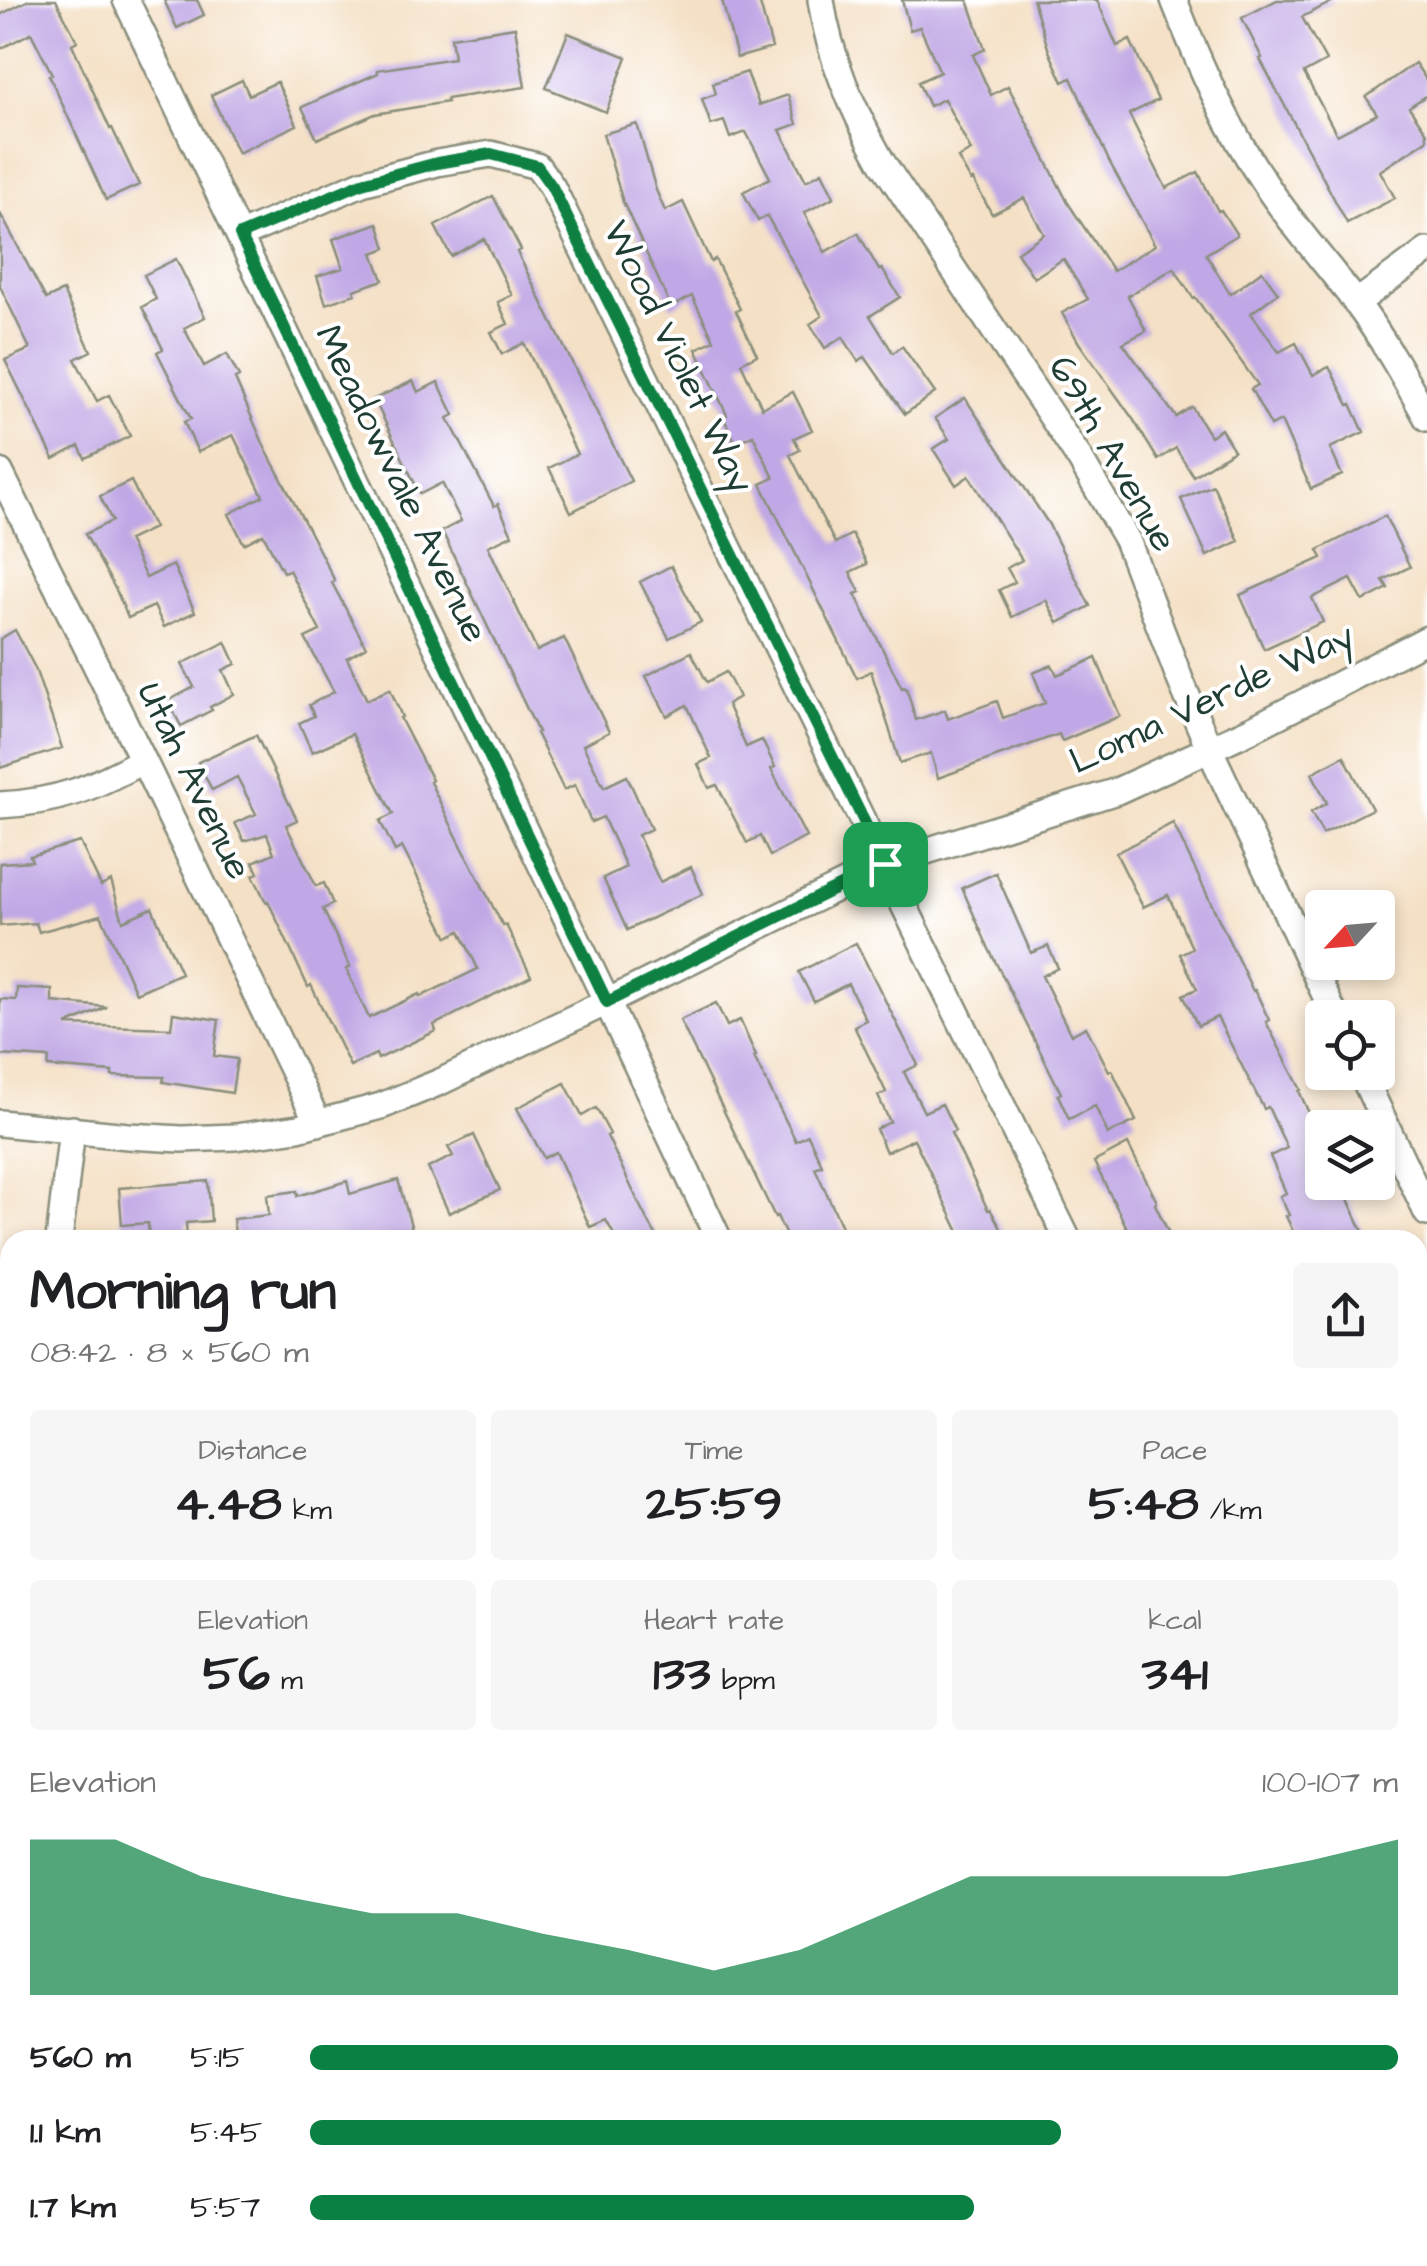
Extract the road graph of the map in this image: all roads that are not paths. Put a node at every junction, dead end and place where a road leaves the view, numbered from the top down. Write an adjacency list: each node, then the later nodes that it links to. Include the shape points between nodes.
1 (126, 0): 4 (street, Meadowvale Avenue)
2 (821, 0): 10 (street, 69th Avenue, via 858,120 1127,540)
3 (1174, 0): 6 (street, via 1255,168)
4 (240, 235): 13 (street, Wood Violet Way, via 397,172 491,154 537,166); 15 (street, Meadowvale Avenue)
5 (1427, 250): 6 (street)
6 (1356, 303): 7 (street)
7 (1427, 418)
8 (0, 472): 11 (street, Utah Avenue)
9 (1427, 639): 10 (street, Loma Verde Way)
10 (1209, 748): 13 (street, Loma Verde Way, via 1117,791); 14 (street, 69th Avenue)
11 (143, 760): 12 (street, via 62,798); 18 (street, Utah Avenue)
12 (0, 805)
13 (885, 864): 15 (street, Loma Verde Way); 23 (street, Wood Violet Way)
14 (1328, 1000)
15 (607, 1002): 18 (street, Loma Verde Way, via 440,1082); 22 (street, Meadowvale Avenue)
16 (1370, 1090): 20 (street)
17 (0, 1123): 19 (street, Loma Verde Way)
18 (318, 1124): 19 (street, Loma Verde Way, via 182,1139)
19 (72, 1129): 21 (street)
20 (1427, 1212)
21 (60, 1230)
22 (713, 1230)
23 (1063, 1230)

